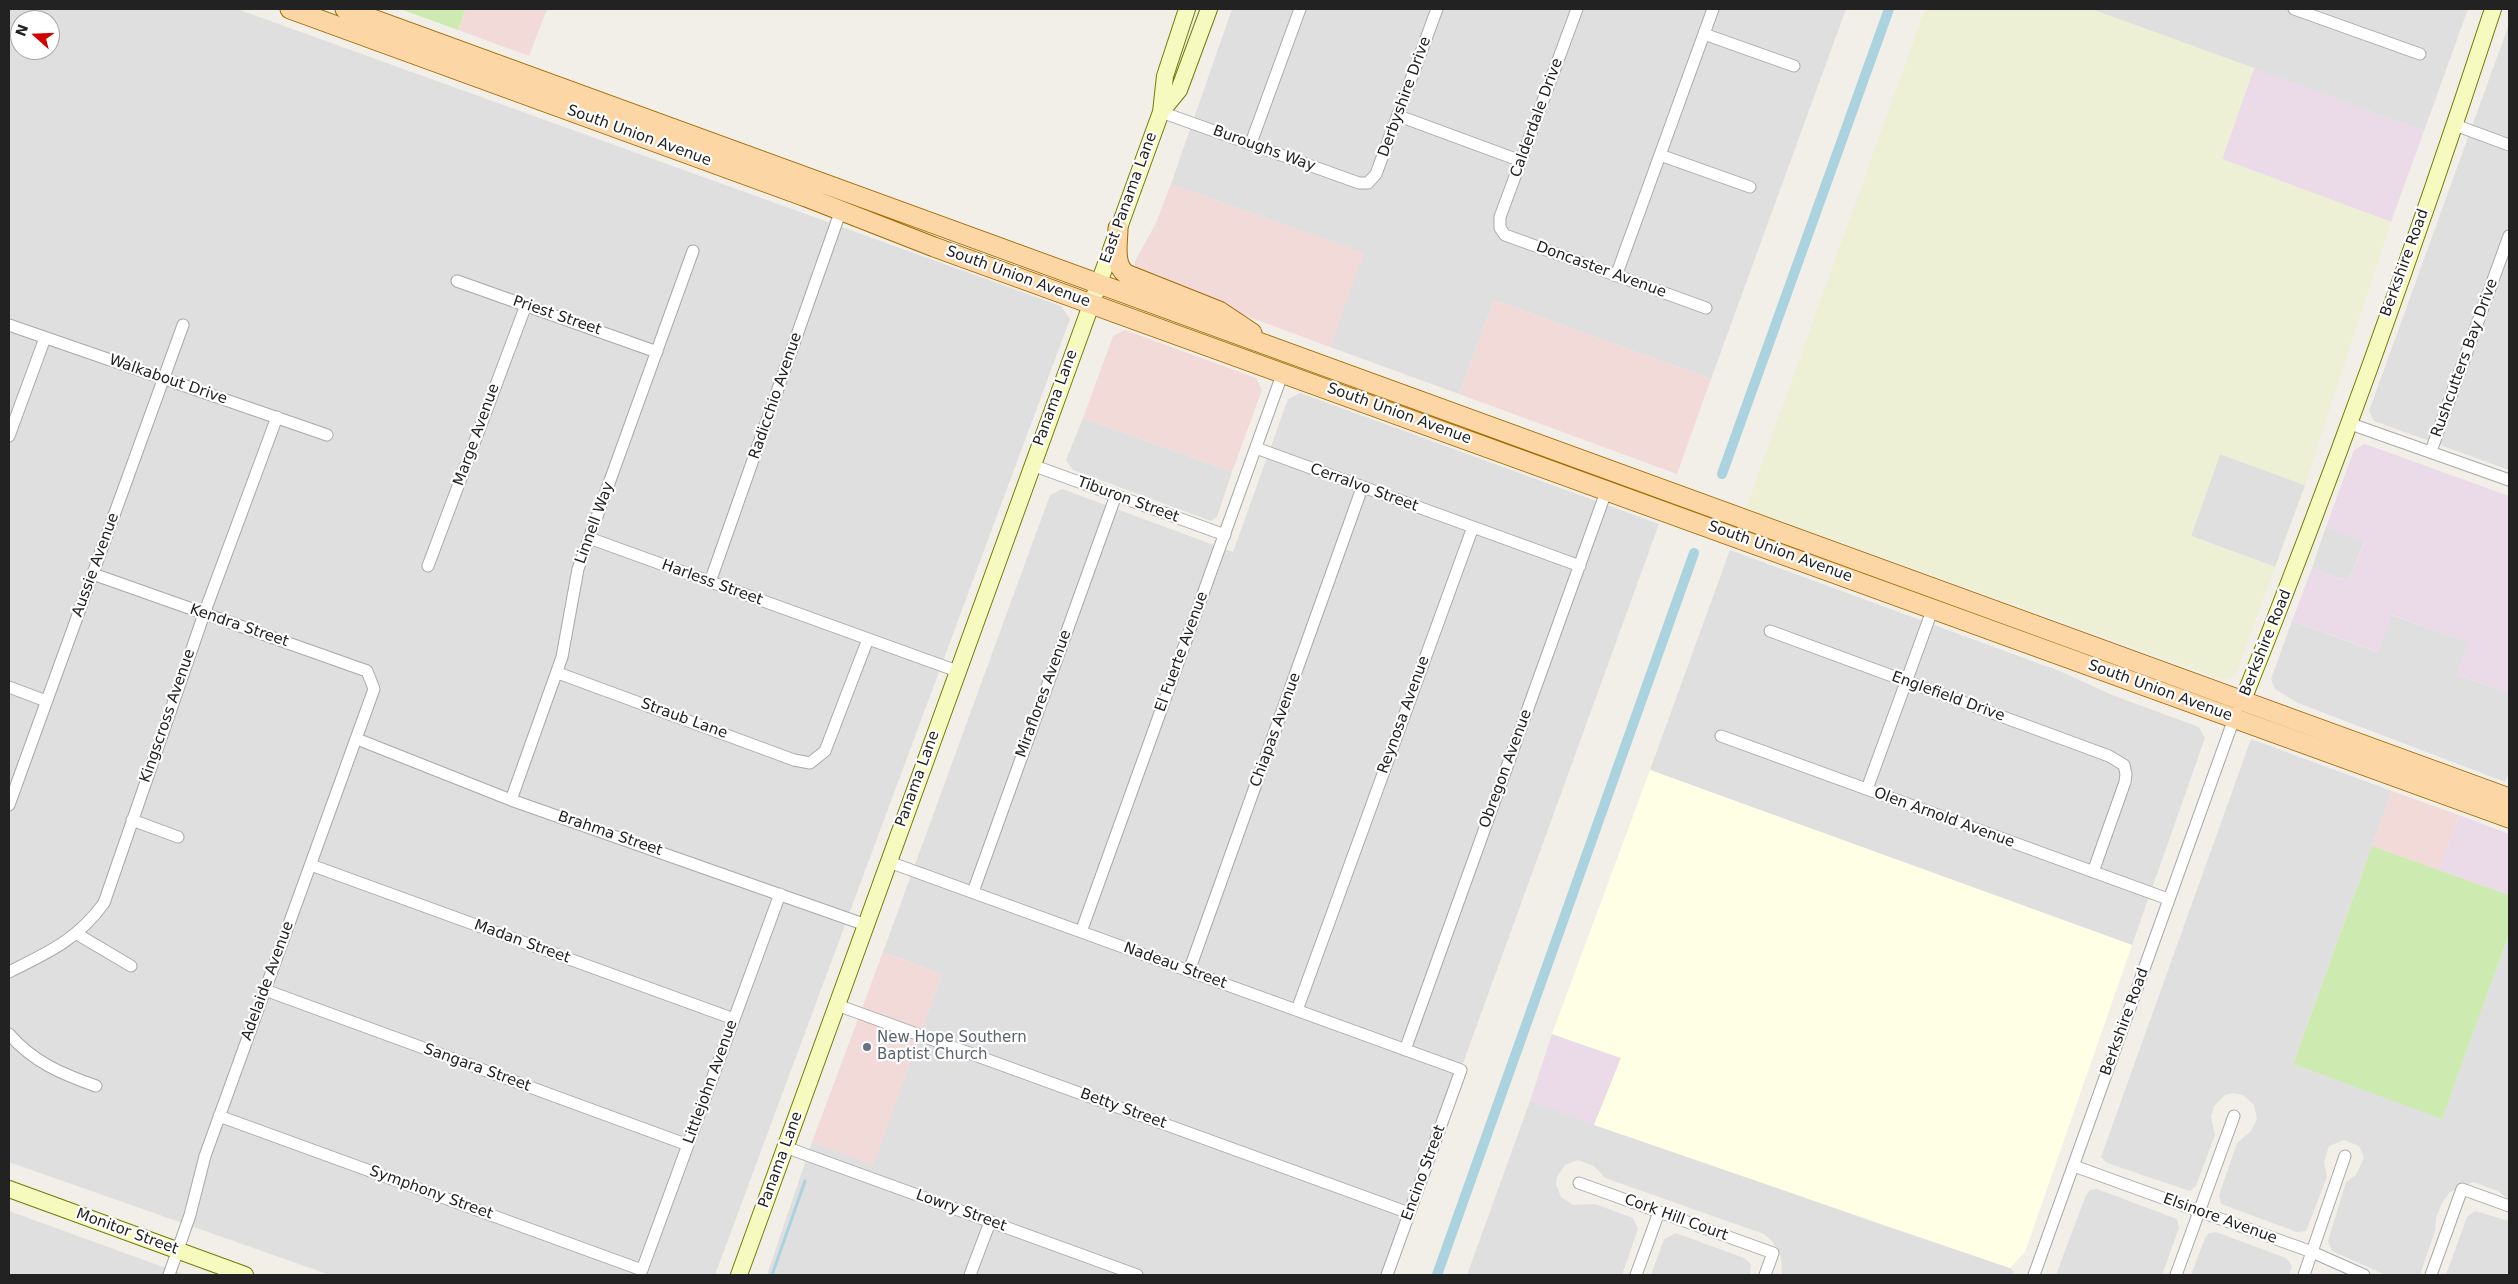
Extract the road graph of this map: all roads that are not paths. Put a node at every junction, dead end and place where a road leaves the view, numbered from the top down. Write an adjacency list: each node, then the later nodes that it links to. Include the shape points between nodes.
1 (290, 9): 13 (main road, South Union Avenue)
2 (345, 9): 15 (main road, South Union Avenue)
3 (1187, 9): 20 (main road, East Panama Lane, via 1165,76)
4 (1198, 9): 17 (main road, via 1183,52)
5 (1208, 9): 17 (main road, East Panama Lane)
6 (1300, 9): 23 (street)
7 (1438, 9): 21 (street, Derbyshire Drive)
8 (1577, 9): 26 (street, Calderdale Drive)
9 (1713, 9): 12 (street)
10 (2294, 9): 14 (street)
11 (2493, 9): 22 (main road, Berkshire Road)
12 (1704, 34): 16 (street); 25 (street)
13 (398, 48): 15 (main road, via 412,43 475,65); 18 (main road, South Union Avenue)
14 (2420, 54)
15 (485, 60): 19 (main road, South Union Avenue)
16 (1794, 66)
17 (1181, 84): 20 (main road, East Panama Lane)
18 (503, 86): 19 (main road, via 520,82 593,108); 29 (main road, South Union Avenue)
19 (606, 104): 37 (main road, South Union Avenue)
20 (1161, 112): 23 (street, Buroughs Way); 30 (main road, East Panama Lane)
21 (1399, 116): 26 (street); 27 (street, Derbyshire Drive, via 1376,174)
22 (2455, 125): 24 (street); 52 (main road, Berkshire Road)
23 (1251, 143): 27 (street, Buroughs Way, via 1359,183)
24 (2509, 145)
25 (1660, 155): 28 (street); 35 (street)
26 (1521, 161): 31 (street, Calderdale Drive, via 1500,216)
27 (1368, 183)
28 (1750, 187)
29 (841, 210): 34 (main road, South Union Avenue); 68 (street, Radicchio Avenue)
30 (1118, 228): 37 (main road, East Panama Lane); 45 (main road, via 1117,258 1122,271 1219,311 1243,325)
31 (1500, 228): 35 (street, Doncaster Avenue, via 1505,235)
32 (2509, 236): 56 (street, Rushcutters Bay Drive)
33 (693, 251): 47 (street, Linnell Way)
34 (984, 265): 37 (main road, via 1026,270 1088,290); 38 (main road, South Union Avenue)
35 (1616, 276): 40 (street, Doncaster Avenue)
36 (457, 281): 39 (street, Priest Street)
37 (1098, 283): 38 (main road, Panama Lane); 43 (main road, South Union Avenue)
38 (1091, 304): 43 (main road, via 1100,300 1115,301 1204,332); 46 (main road, South Union Avenue); 57 (main road, Panama Lane)
39 (526, 305): 47 (street, Priest Street); 65 (street, Marge Avenue)
40 (1706, 308)
41 (9, 325): 44 (street, Walkabout Drive)
42 (183, 325): 50 (street, Aussie Avenue)
43 (1230, 331): 45 (main road, South Union Avenue)
44 (46, 338): 50 (street, Walkabout Drive); 54 (street)
45 (1264, 344): 48 (main road, South Union Avenue)
46 (1210, 346): 48 (main road, via 1242,347 1302,367 1310,366); 49 (main road, South Union Avenue)
47 (656, 352): 64 (street, Linnell Way)
48 (1312, 361): 78 (main road, South Union Avenue)
49 (1283, 372): 55 (street, El Fuerte Avenue); 60 (main road, South Union Avenue)
50 (164, 379): 51 (street, Walkabout Drive); 67 (street, Aussie Avenue)
51 (277, 417): 53 (street, Walkabout Drive); 70 (street, Kingscross Avenue)
52 (2348, 423): 56 (street); 78 (main road, Berkshire Road, via 2305,546)
53 (327, 435)
54 (9, 436)
55 (1256, 448): 59 (street, Cerralvo Street); 63 (street, El Fuerte Avenue)
56 (2431, 451): 58 (street)
57 (1032, 465): 61 (street, Tiburon Street); 73 (main road, Panama Lane)
58 (2509, 480)
59 (1362, 488): 62 (street, Cerralvo Street); 100 (street, Chiapas Avenue)
60 (1607, 489): 66 (street, Obregon Avenue); 69 (main road, South Union Avenue)
61 (1116, 495): 63 (street, Tiburon Street); 93 (street, Miraflores Avenue)
62 (1473, 527): 66 (street); 104 (street, Reynosa Avenue)
63 (1224, 535): 97 (street, El Fuerte Avenue)
64 (589, 538): 68 (street, Harless Street); 74 (street, Linnell Way, via 578,569)
65 (428, 566)
66 (1580, 566): 107 (street, Obregon Avenue)
67 (93, 574): 70 (street, Kendra Street); 79 (street, Aussie Avenue)
68 (710, 582): 72 (street, Harless Street)
69 (1933, 608): 75 (street); 80 (main road, South Union Avenue)
70 (204, 614): 77 (street, Kendra Street, via 367,671); 88 (street, Kingscross Avenue)
71 (1770, 632): 75 (street, Englefield Drive)
72 (868, 639): 73 (street, Harless Street); 74 (street, Straub Lane, via 825,751 810,763 794,760)
73 (957, 671): 90 (main road, Panama Lane)
74 (558, 673): 85 (street, Linnell Way)
75 (1906, 682): 83 (street); 92 (street, Englefield Drive, via 2108,756 2124,765 2125,782)
76 (9, 687): 79 (street)
77 (374, 689): 82 (street, Adelaide Avenue)
78 (2242, 700): 80 (street, Berkshire Road); 84 (main road, South Union Avenue)
79 (46, 701): 86 (street, Aussie Avenue)
80 (2234, 718): 87 (main road, South Union Avenue); 95 (street, Berkshire Road)
81 (1721, 736): 83 (street, Olen Arnold Avenue)
82 (357, 739): 85 (street, Brahma Street); 91 (street, Adelaide Avenue)
83 (1867, 789): 92 (street, Olen Arnold Avenue)
84 (2509, 798)
85 (511, 800): 94 (street, Brahma Street)
86 (9, 805)
87 (2509, 818)
88 (132, 820): 89 (street); 98 (street, Kingscross Avenue, via 104,903)
89 (178, 837)
90 (888, 862): 93 (street, Nadeau Street); 96 (main road, Panama Lane)
91 (311, 865): 102 (street, Adelaide Avenue); 105 (street, Madan Street)
92 (2093, 872): 95 (street, Olen Arnold Avenue)
93 (972, 892): 97 (street, Nadeau Street)
94 (780, 894): 96 (street, Brahma Street); 105 (street, Littlejohn Avenue)
95 (2168, 899): 115 (street, Berkshire Road)
96 (866, 925): 103 (main road, Panama Lane)
97 (1081, 932): 100 (street, Nadeau Street)
98 (77, 934): 99 (street); 101 (street, Kingscross Avenue, via 56,949)
99 (131, 966)
100 (1189, 971): 104 (street, Nadeau Street)
101 (9, 972)
102 (265, 990): 110 (street, Adelaide Avenue); 112 (street, Sangara Street)
103 (837, 1005): 113 (main road, Panama Lane); 121 (street, Betty Street)
104 (1297, 1010): 107 (street, Nadeau Street)
105 (734, 1019): 112 (street, Littlejohn Avenue)
106 (9, 1034): 109 (street, via 31,1056 47,1066)
107 (1405, 1050): 108 (street, Nadeau Street)
108 (1461, 1070): 121 (street, Encino Street)
109 (96, 1086)
110 (219, 1116): 123 (street, Adelaide Avenue); 125 (street, Symphony Street)
111 (2234, 1116): 119 (street)
112 (688, 1145): 125 (street, Littlejohn Avenue)
113 (785, 1147): 122 (street, Lowry Street); 128 (main road, Panama Lane)
114 (2345, 1156): 124 (street)
115 (2074, 1166): 119 (street, Elsinore Avenue); 134 (street, Berkshire Road)
116 (1579, 1183): 120 (street, Cork Hill Court)
117 (9, 1189): 123 (main road, Monitor Street)
118 (2509, 1206): 138 (street, via 2462,1190)
119 (2200, 1211): 124 (street, Elsinore Avenue); 135 (street)
120 (1659, 1212): 132 (street); 133 (street, Cork Hill Court, via 1773,1254)
121 (1409, 1213): 131 (street, Encino Street)
122 (990, 1222): 129 (street); 130 (street, Lowry Street)
123 (178, 1250): 126 (street, Adelaide Avenue); 127 (main road, Monitor Street)
124 (2312, 1252): 136 (street); 137 (street, Elsinore Avenue)
125 (642, 1270)
126 (169, 1275)
127 (246, 1275)
128 (739, 1275)
129 (970, 1275)
130 (1136, 1275)
131 (1387, 1275)
132 (1636, 1275)
133 (1765, 1275)
134 (2034, 1275)
135 (2176, 1275)
136 (2304, 1275)
137 (2364, 1275)
138 (2431, 1275)

